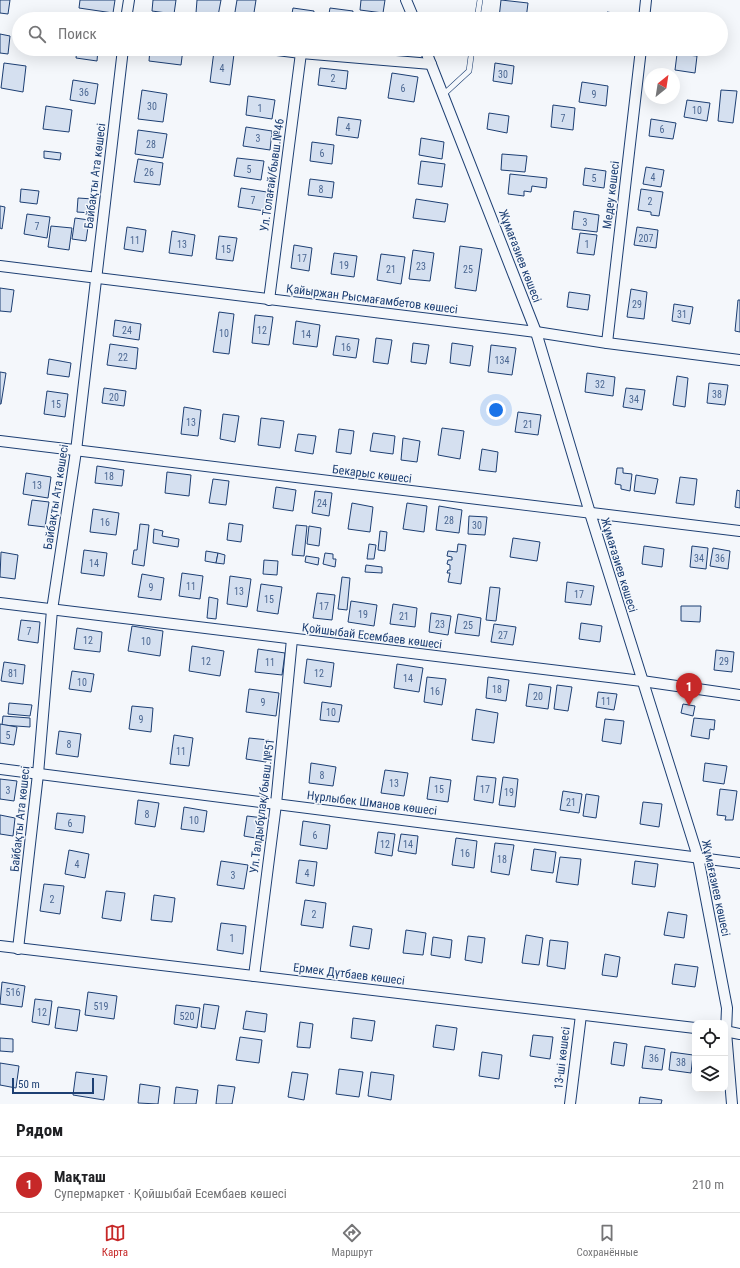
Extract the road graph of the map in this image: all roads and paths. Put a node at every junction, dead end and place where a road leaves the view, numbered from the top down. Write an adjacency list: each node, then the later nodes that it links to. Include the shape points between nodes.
1 (129, 0): 5 (street)
2 (406, 0): 6 (street)
3 (480, 0): 7 (lane)
4 (646, 0): 8 (street)
5 (127, 12)
6 (411, 12)
7 (478, 12)
8 (645, 12)
9 (122, 56): 18 (street, Байбақты Ата көшесі)
10 (301, 56): 19 (street, Ул.Толағай/бывш.№46)
11 (336, 56): 15 (street)
12 (428, 56): 15 (street, Жұмағазиев көшесі)
13 (471, 56): 16 (lane, via 469,71)
14 (640, 56): 21 (street, Медеу көшесі)
15 (431, 64): 16 (street, Жұмағазиев көшесі)
16 (443, 95): 20 (street, Жұмағазиев көшесі)
17 (0, 266): 18 (street, Қайыржан Рысмағамбетов көшесі)
18 (96, 278): 19 (street, Қайыржан Рысмағамбетов көшесі); 24 (street, Байбақты Ата көшесі)
19 (269, 300): 20 (street, Қайыржан Рысмағамбетов көшесі)
20 (536, 332): 21 (street, Қайыржан Рысмағамбетов көшесі); 25 (street, Жұмағазиев көшесі)
21 (607, 343): 22 (street, Қайыржан Рысмағамбетов көшесі)
22 (740, 360)
23 (0, 441): 24 (street, Бекарыс көшесі)
24 (76, 451): 25 (street, Бекарыс көшесі); 28 (street, Байбақты Ата көшесі)
25 (590, 513): 26 (street, Бекарыс көшесі); 30 (street, Жұмағазиев көшесі)
26 (740, 531)
27 (0, 603): 28 (street, Қойшыбай Есембаев көшесі)
28 (52, 610): 29 (street, Қойшыбай Есембаев көшесі); 33 (street, Байбақты Ата көшесі)
29 (292, 639): 30 (street, Қойшыбай Есембаев көшесі); 34 (street, Ул.Талдыбұлақ/бывш.№51)
30 (642, 681): 31 (street, Қойшыбай Есембаев көшесі); 35 (street, Жұмағазиев көшесі)
31 (740, 695)
32 (0, 769): 33 (street, Нұрлыбек Шманов көшесі)
33 (38, 774): 34 (street, Нұрлыбек Шманов көшесі); 38 (street, Байбақты Ата көшесі)
34 (276, 804): 35 (street, Нұрлыбек Шманов көшесі); 39 (street, Ул.Талдыбұлақ/бывш.№51)
35 (698, 857): 36 (street, Нұрлыбек Шманов көшесі); 41 (street, Жұмағазиев көшесі, via 727,1008)
36 (740, 863)
37 (0, 946): 38 (street, Ермек Дүтбаев көшесi)
38 (18, 949): 39 (street, Ермек Дүтбаев көшесi)
39 (254, 976): 40 (street, Ермек Дүтбаев көшесi)
40 (581, 1015): 42 (street, Ермек Дүтбаев көшесi); 46 (street, 13-ші көшесi)
41 (726, 1020)
42 (692, 1028)
43 (728, 1032): 44 (street)
44 (740, 1034)
45 (728, 1056): 47 (street, Жұмағазиев көшесі)
46 (570, 1104)
47 (732, 1104)

